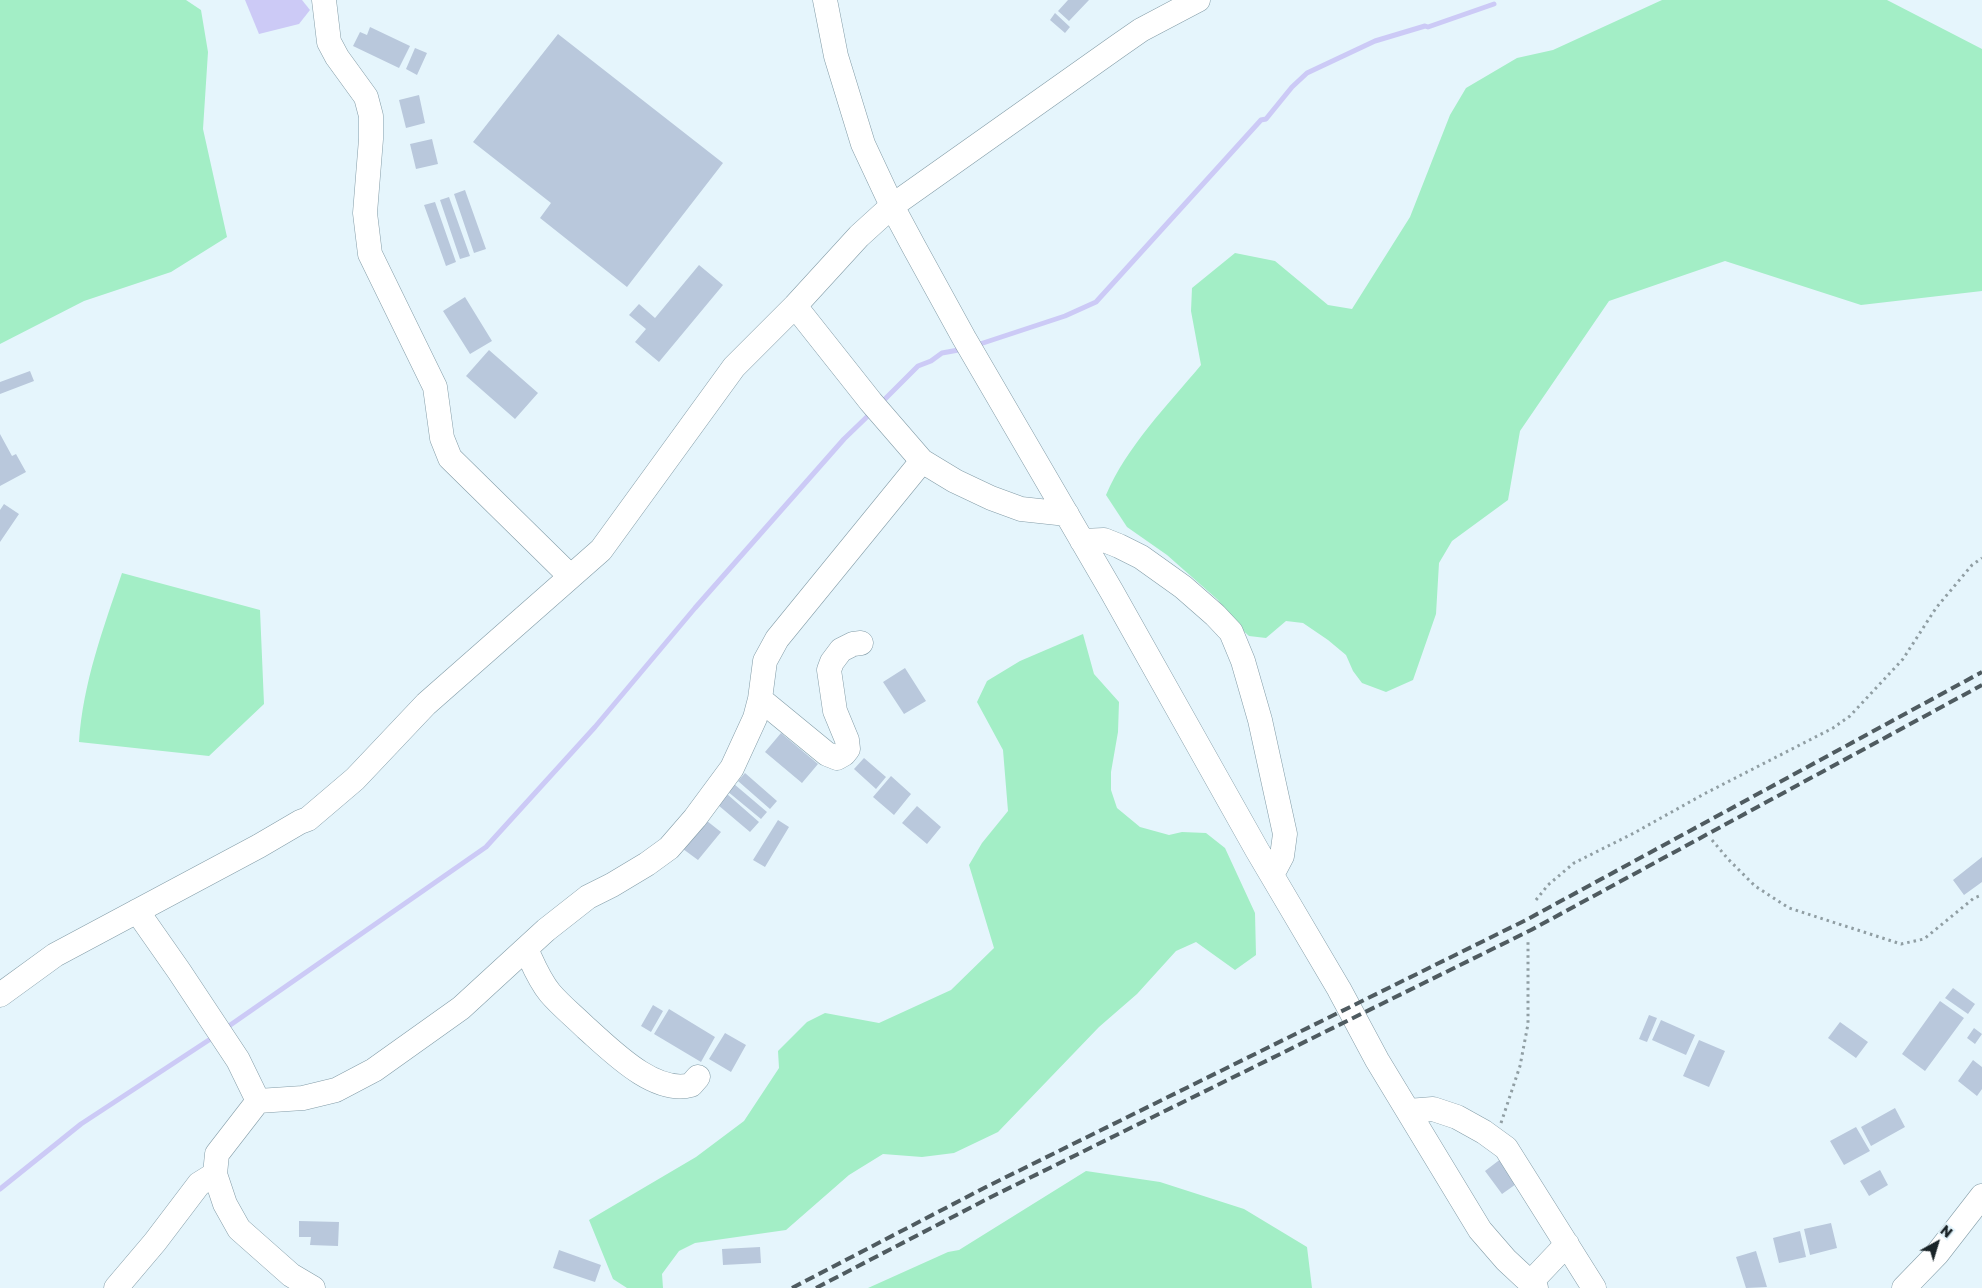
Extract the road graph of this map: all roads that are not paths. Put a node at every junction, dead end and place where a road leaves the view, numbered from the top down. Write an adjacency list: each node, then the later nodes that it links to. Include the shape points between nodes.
1 (324, 0): 9 (street, via 329,42 336,57 366,97 370,116 365,213 370,254 435,387 442,438 450,458)
2 (825, 0): 4 (street, via 851,109 863,144)
3 (1198, 0): 4 (street, via 1141,30)
4 (892, 206): 5 (street, via 858,236); 7 (street, via 964,338)
5 (795, 306): 6 (street); 9 (street, via 734,367 601,550)
6 (922, 461): 7 (street, via 955,481 1022,510); 11 (street, via 777,639 765,661)
7 (1067, 514): 8 (street)
8 (1082, 540): 12 (street); 12 (street, via 1104,540 1141,557 1183,587 1231,632 1260,720 1285,834 1282,856)
9 (570, 576): 13 (street, via 426,704 355,779 308,819)
10 (861, 643): 11 (street, via 841,650 829,670 835,711 848,749 837,758 827,754)
11 (760, 699): 14 (street, via 756,718 732,768 669,848 612,886 588,897)
12 (1272, 876): 18 (street)
13 (137, 911): 15 (street, via 55,955); 17 (street, via 238,1060)
14 (526, 949): 16 (street, via 549,992 622,1061 672,1086 691,1085); 17 (street, via 461,1008 374,1070 336,1090 304,1098)
15 (0, 995)
16 (698, 1077)
17 (258, 1101): 19 (street, via 216,1154)
18 (1408, 1111): 21 (street, via 1434,1109 1457,1117 1506,1148); 22 (street, via 1480,1230)
19 (215, 1174): 23 (street, via 199,1184); 24 (street, via 225,1204 239,1229 292,1275)
20 (1982, 1196): 26 (street, via 1937,1254)
21 (1567, 1244): 22 (street); 25 (street)
22 (1533, 1285)
23 (116, 1288)
24 (314, 1288)
25 (1594, 1288)
26 (1904, 1288)

